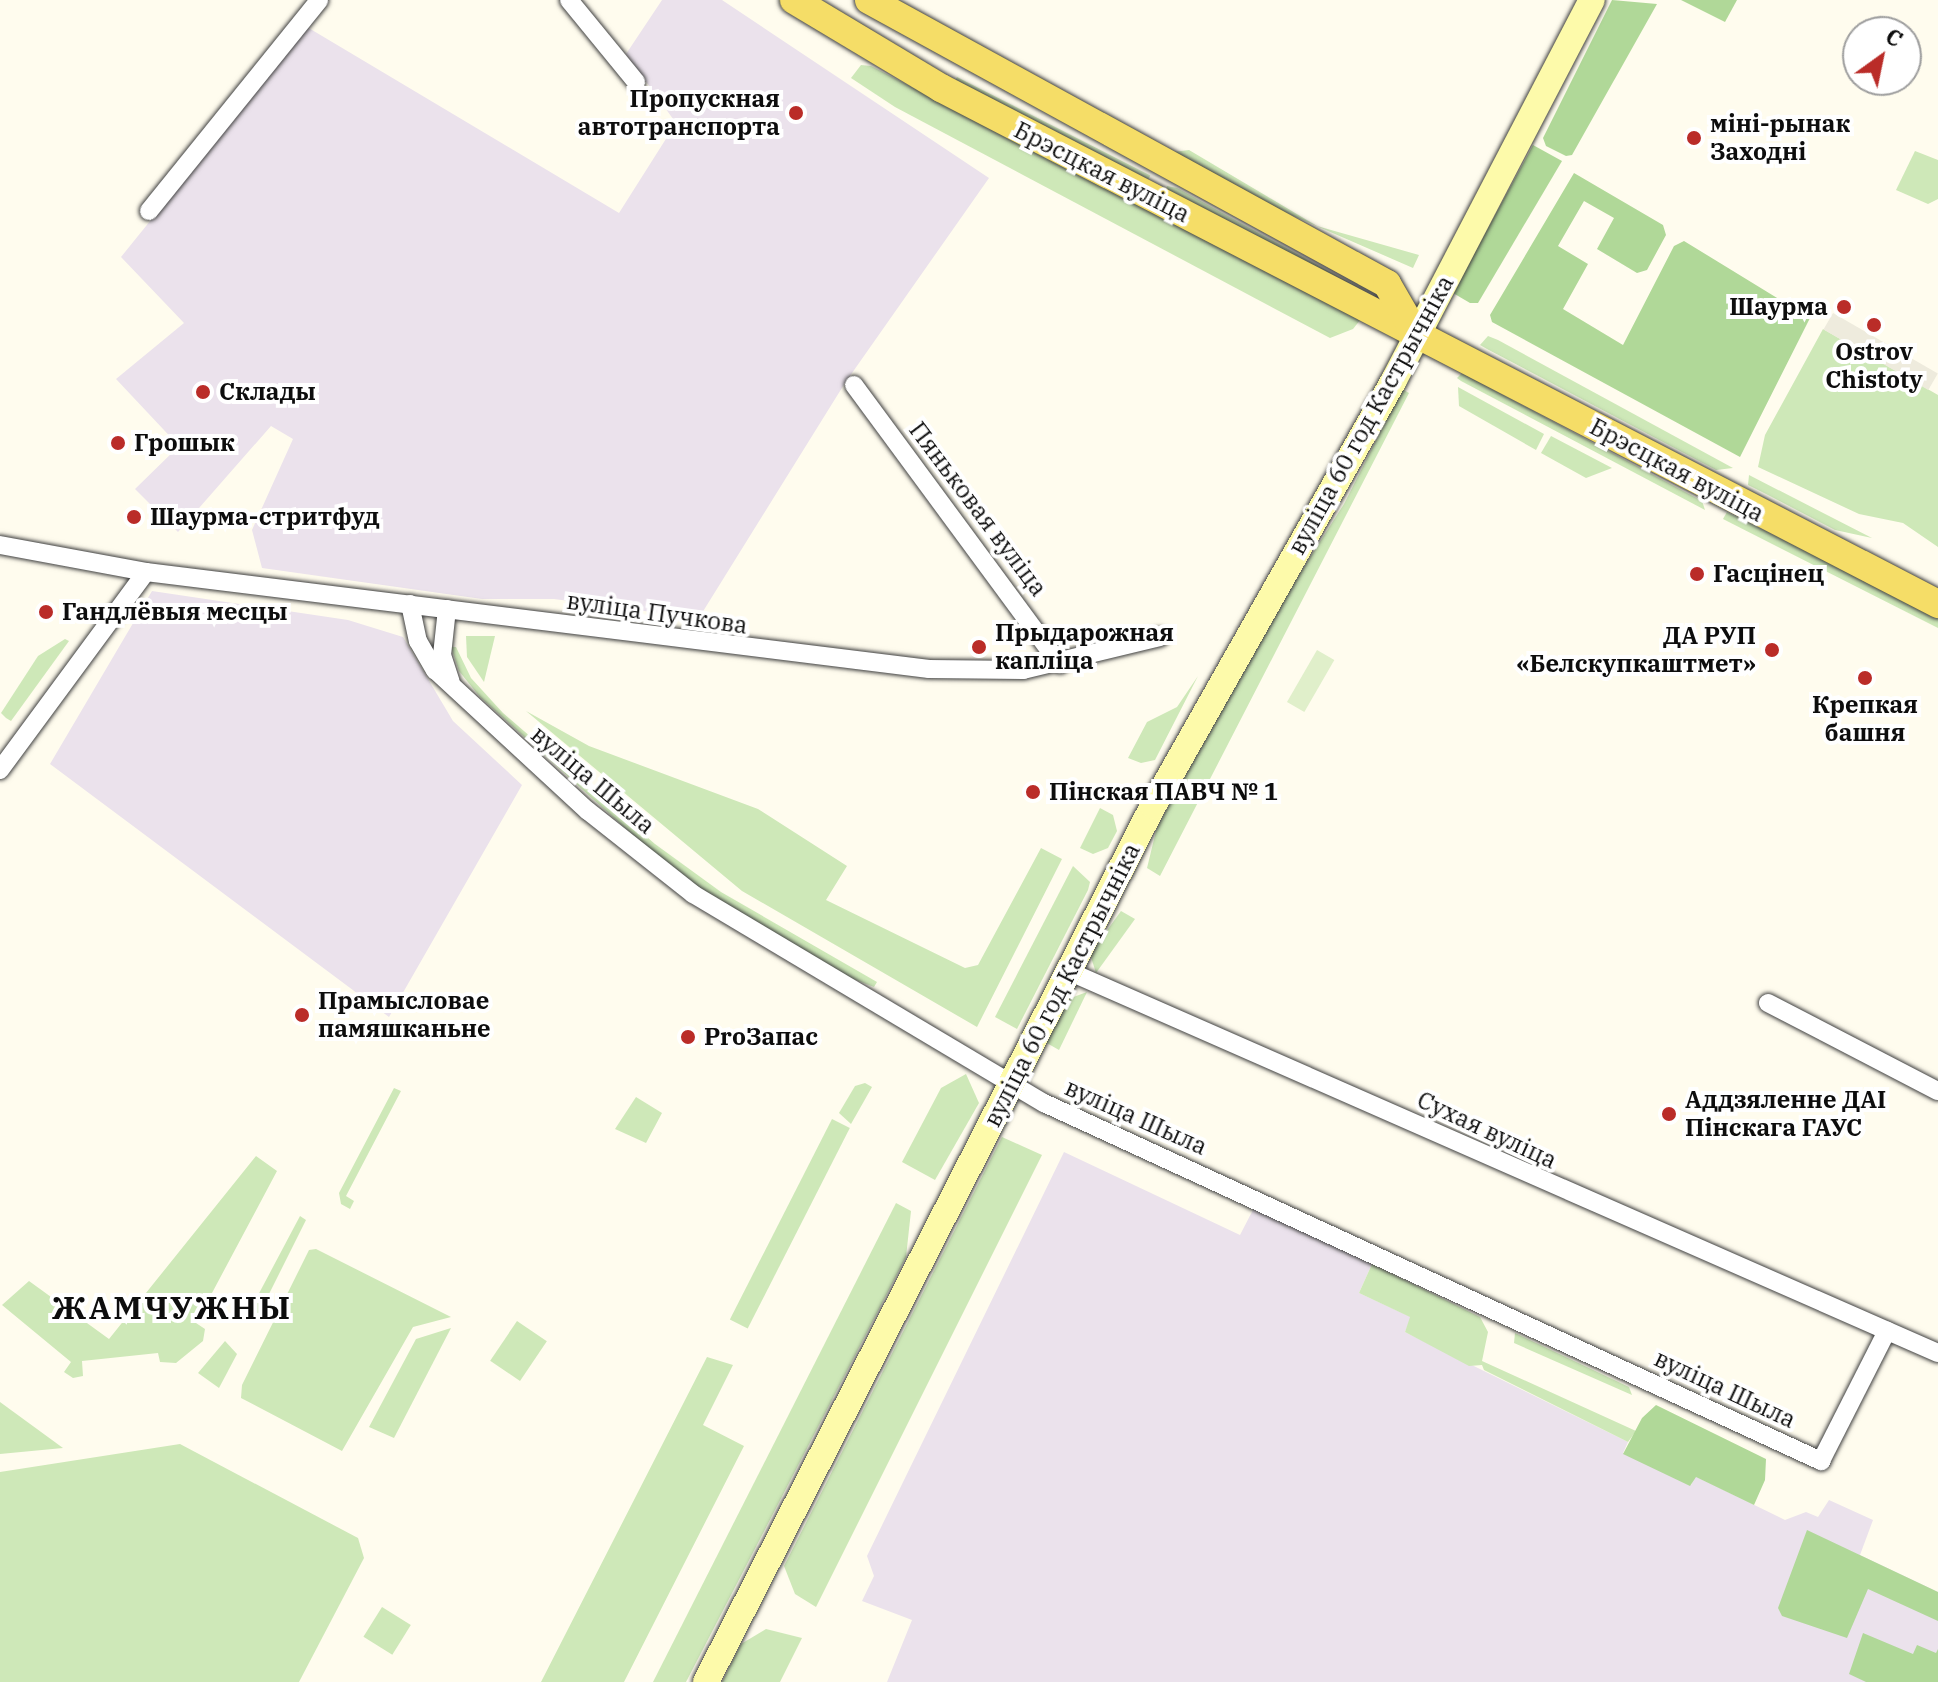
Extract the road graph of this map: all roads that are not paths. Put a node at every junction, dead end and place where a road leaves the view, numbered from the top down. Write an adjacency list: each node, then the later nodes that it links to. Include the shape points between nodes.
1 (319, 0): 7 (street)
2 (569, 0): 6 (street)
3 (794, 0): 8 (main road, Брэсцкая вуліца, via 941,88)
4 (869, 0): 8 (main road, Брэсцкая вуліца, via 1387,284)
5 (1592, 0): 8 (street, вуліца 60 год Кастрычніка)
6 (636, 82)
7 (149, 211)
8 (1416, 334): 13 (main road, Брэсцкая вуліца); 19 (street, вуліца 60 год Кастрычніка, via 1153,806)
9 (854, 385): 16 (street, Пяньковая вуліца)
10 (0, 545): 11 (street, вуліца Пучкова)
11 (146, 572): 12 (street, вуліца Пучкова); 18 (street)
12 (410, 604): 14 (street, вуліца Пучкова); 17 (street, вуліца Шыла, via 418,641)
13 (1938, 604)
14 (447, 609): 16 (street, вуліца Пучкова, via 929,669 995,673); 17 (street, via 442,655)
15 (1160, 637): 16 (street, вуліца Пучкова)
16 (1060, 664)
17 (454, 688): 21 (street, вуліца Шыла, via 588,811 693,894 790,957)
18 (0, 770)
19 (1068, 971): 21 (street, вуліца 60 год Кастрычніка); 23 (street, Сухая вуліца)
20 (1768, 1003): 22 (street)
21 (1013, 1084): 23 (street, вуліца Шыла, via 1821,1461); 25 (street, вуліца 60 год Кастрычніка)
22 (1938, 1091)
23 (1887, 1331): 24 (street, Сухая вуліца)
24 (1938, 1353)
25 (706, 1682)

